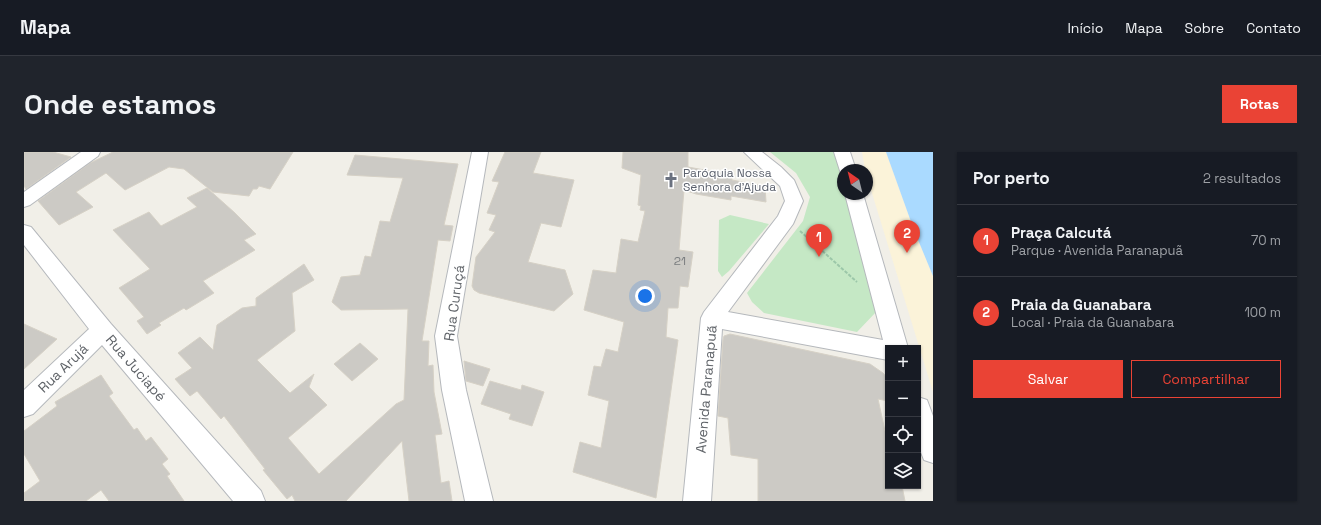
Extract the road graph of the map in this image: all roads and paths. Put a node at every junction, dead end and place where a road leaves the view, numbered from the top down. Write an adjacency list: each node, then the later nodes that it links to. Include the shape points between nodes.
1 (92, 152): 7 (street)
2 (480, 152): 19 (street, Rua Curuçá, via 446,336 454,390)
3 (752, 152): 8 (street, Avenida Paranapuã, via 788,184 794,201)
4 (842, 152): 5 (street)
5 (845, 164)
6 (856, 200): 10 (street)
7 (24, 201)
8 (786, 219): 10 (path); 11 (street, Avenida Paranapuã)
9 (24, 232): 12 (street, Rua Juciapé)
10 (885, 307): 13 (street)
11 (712, 318): 14 (street); 20 (street, Avenida Paranapuã)
12 (103, 330): 15 (street, Rua Arujá); 18 (street, Rua Juciapé)
13 (896, 345)
14 (885, 349)
15 (24, 406)
16 (921, 417): 17 (street)
17 (933, 451)
18 (251, 501)
19 (479, 501)
20 (697, 501)

